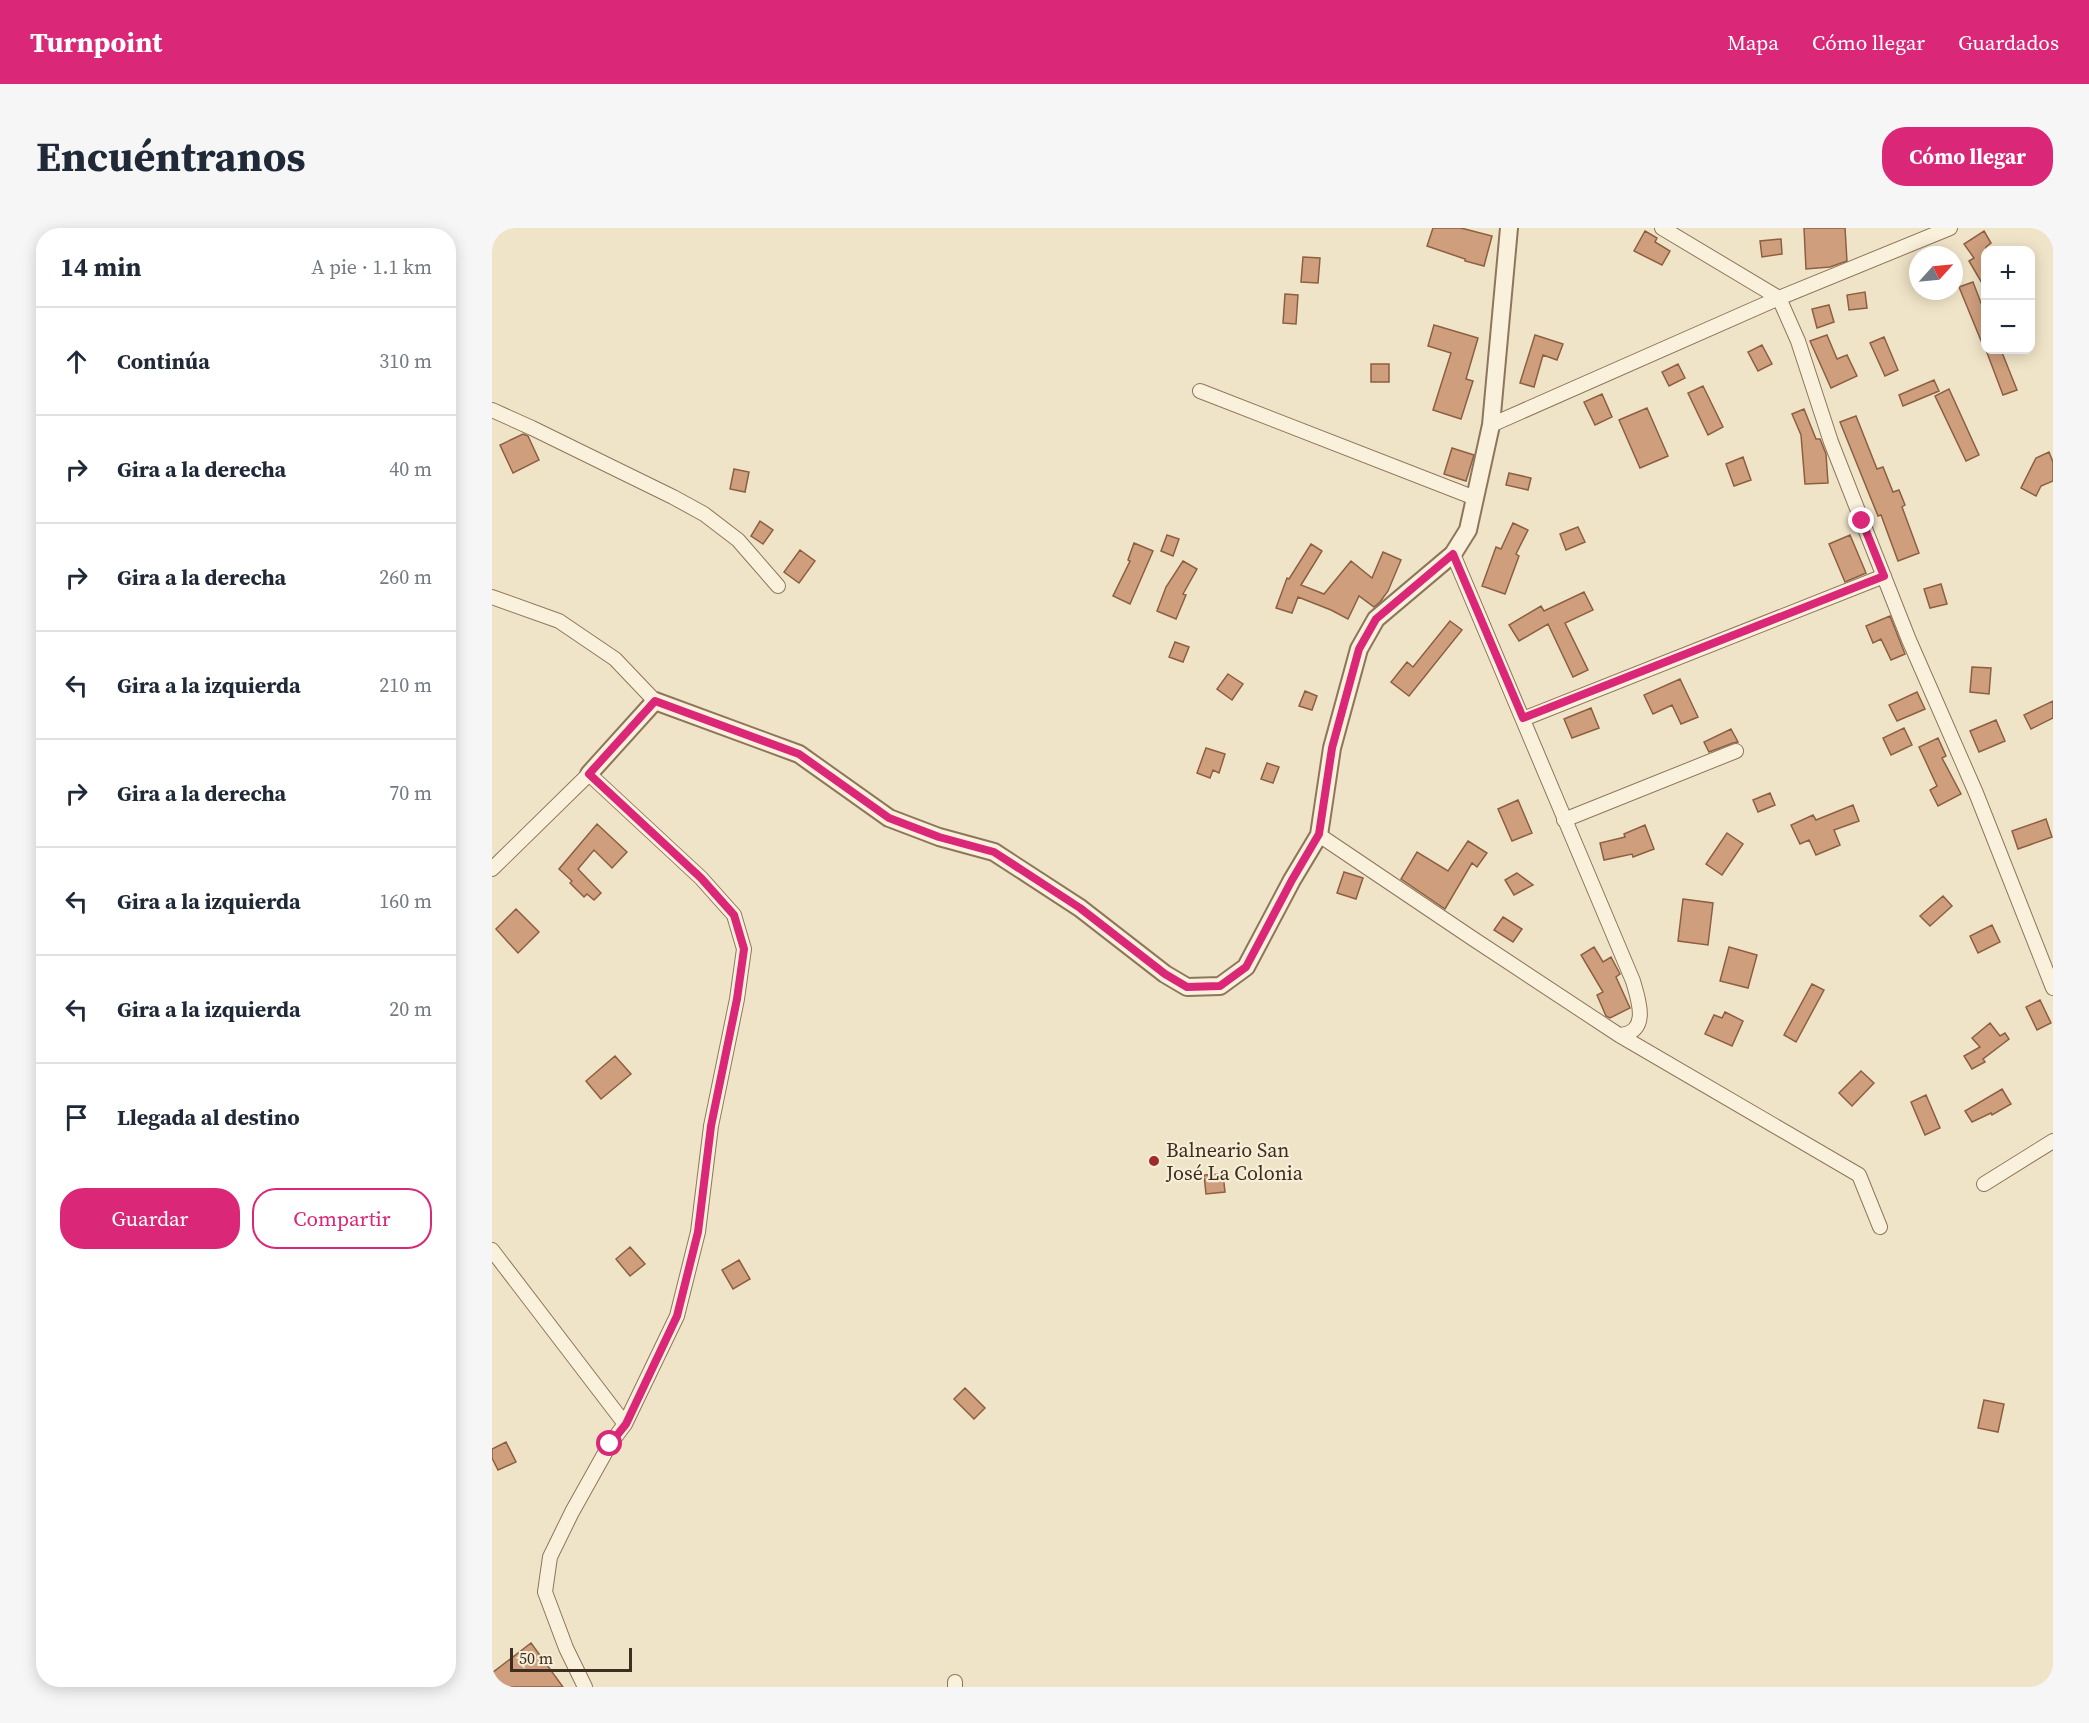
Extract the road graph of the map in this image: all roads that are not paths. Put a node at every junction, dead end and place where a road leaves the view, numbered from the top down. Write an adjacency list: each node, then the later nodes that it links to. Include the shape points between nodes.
1 (1509, 228): 7 (street)
2 (1662, 228): 4 (street)
3 (1950, 228): 4 (street)
4 (1779, 298): 7 (street); 10 (street)
5 (1200, 391): 8 (street)
6 (492, 410): 11 (street, via 704,514 738,540)
7 (1491, 425): 8 (street)
8 (1475, 498): 9 (street, via 1468,530)
9 (1453, 554): 14 (street); 18 (street, via 1376,619 1359,649 1332,748)
10 (1884, 576): 14 (street); 20 (street)
11 (778, 585)
12 (492, 597): 13 (street, via 559,621 615,659)
13 (655, 701): 16 (street); 18 (street, via 799,754 889,818 994,852 1080,908 1187,987 1220,986 1246,967)
14 (1523, 718): 17 (street)
15 (1736, 751): 17 (street)
16 (589, 774): 19 (street); 26 (street, via 701,878 734,915 744,949 711,1126 698,1232 677,1316)
17 (1564, 820): 21 (street, via 1634,981 1641,1007 1635,1029)
18 (1319, 834): 21 (street)
19 (492, 869)
20 (2053, 988)
21 (1619, 1035): 24 (street, via 1859,1175)
22 (2053, 1141): 23 (street)
23 (1984, 1184)
24 (1880, 1227)
25 (492, 1250): 26 (street)
26 (626, 1424): 27 (street, via 610,1444 550,1557 545,1592)
27 (585, 1687)

